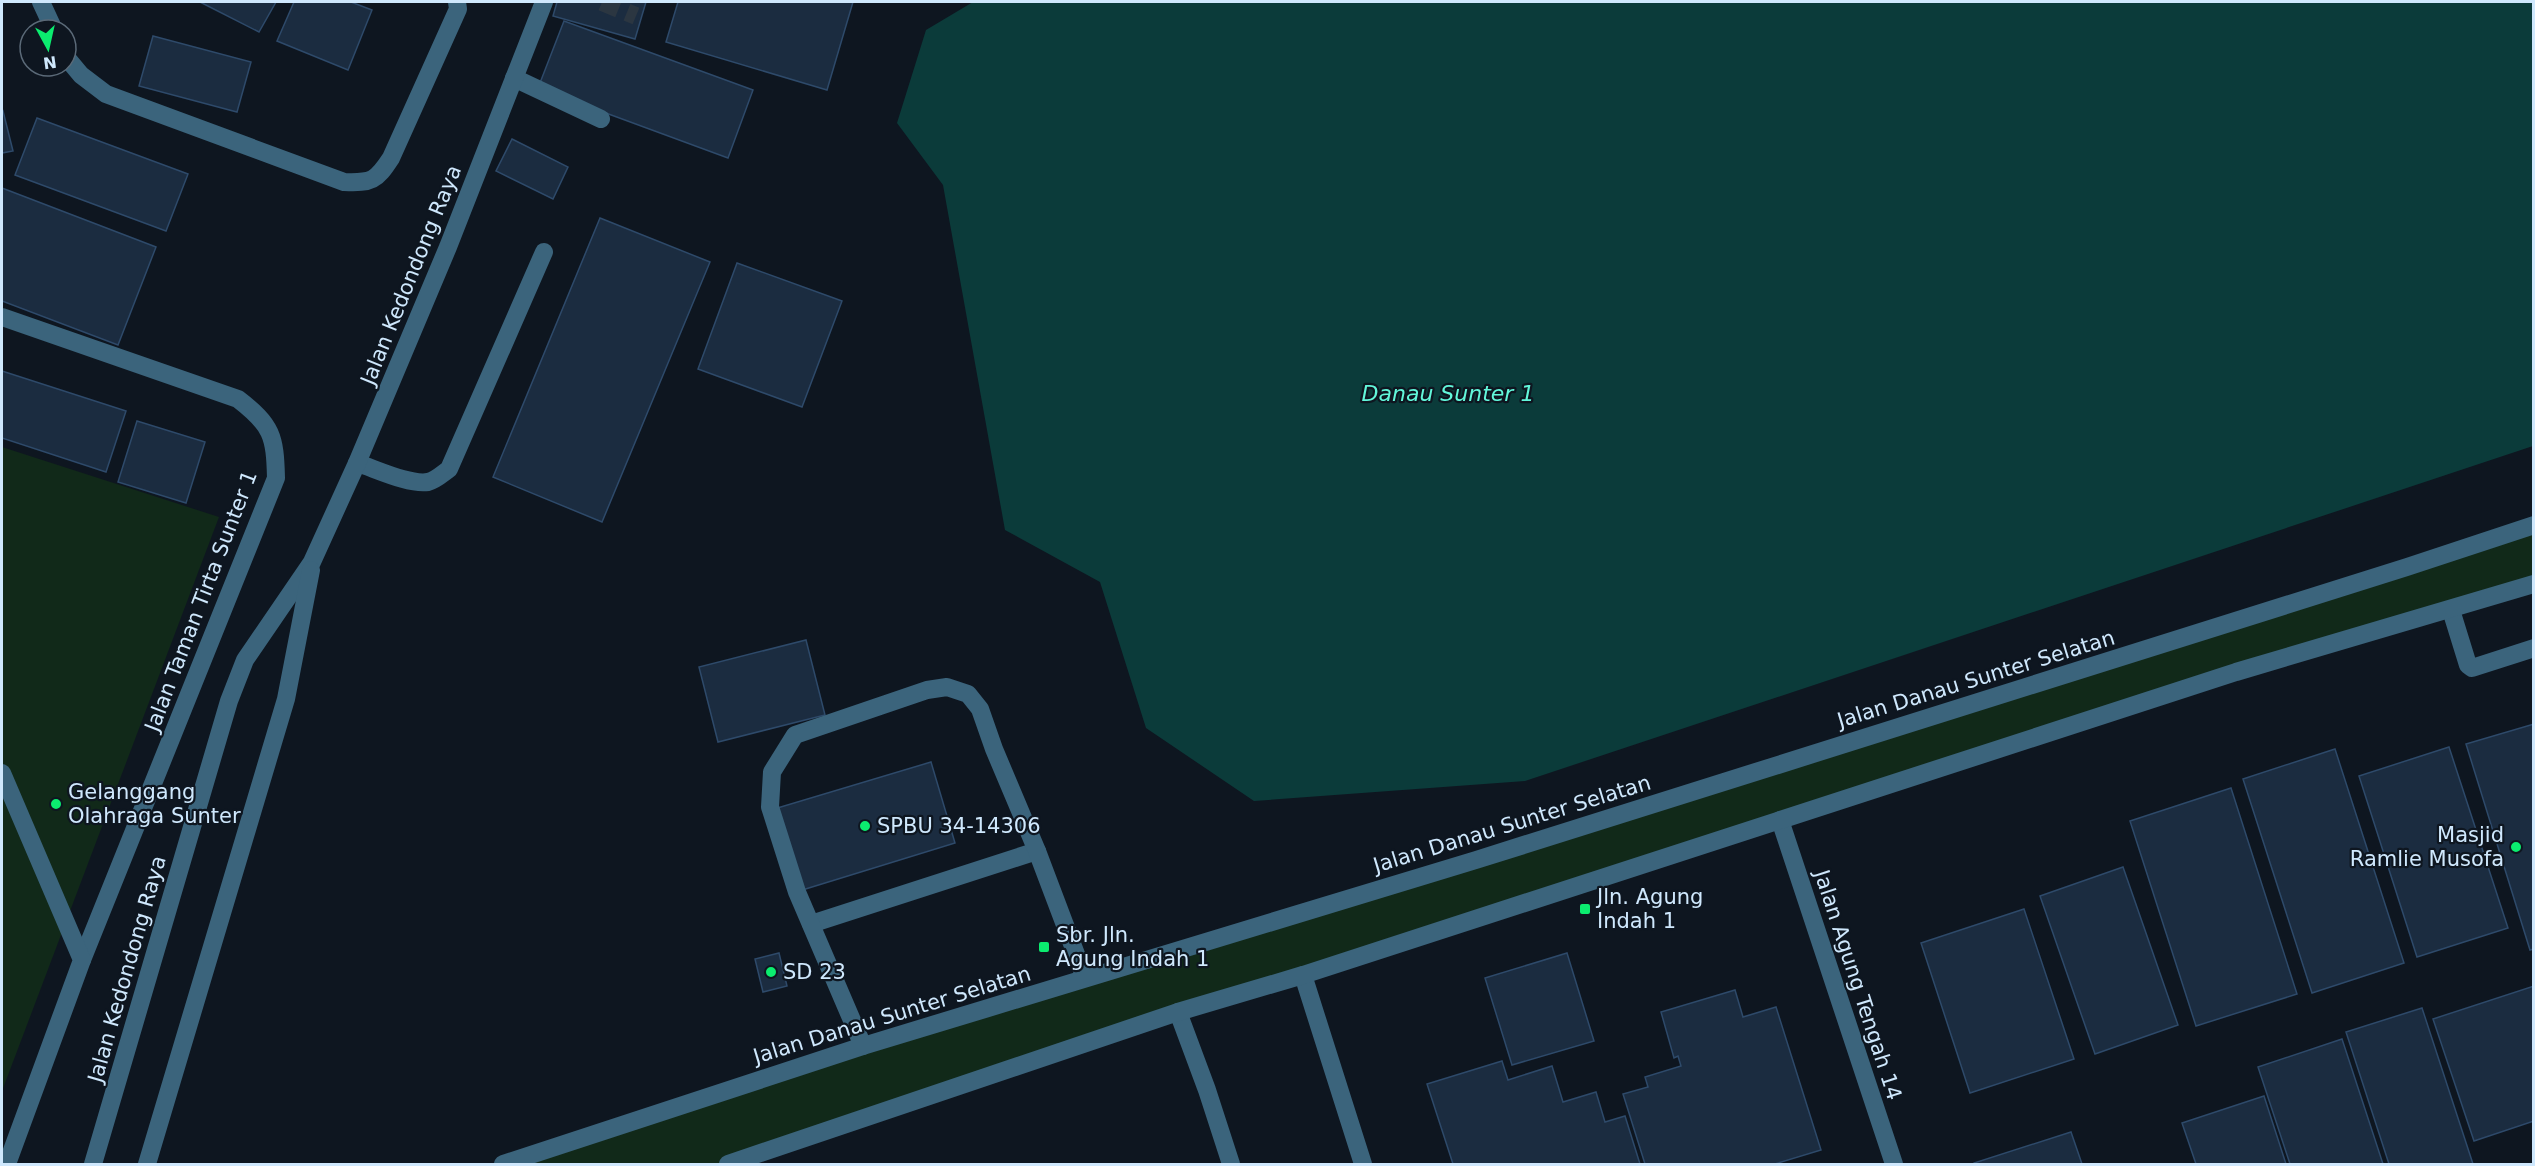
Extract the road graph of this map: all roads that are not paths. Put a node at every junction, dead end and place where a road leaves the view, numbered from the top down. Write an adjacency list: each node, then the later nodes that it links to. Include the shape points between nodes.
1 (41, 2): 4 (street)
2 (457, 2): 5 (street, via 458,9 391,158 379,176 366,183 344,182 106,94)
3 (544, 2): 6 (street, Jalan Kedondong Raya)
4 (48, 18)
5 (78, 71)
6 (514, 78): 7 (street); 10 (street, Jalan Kedondong Raya)
7 (601, 118)
8 (544, 252): 10 (street, via 449,469 429,482 416,482)
9 (2, 316): 20 (street, Jalan Taman Tirta Sunter 1, via 238,399 258,414 275,446 276,478)
10 (357, 463): 12 (street, Jalan Kedondong Raya)
11 (2534, 525): 22 (street, Jalan Danau Sunter Selatan, via 1476,860)
12 (312, 562): 26 (street, Jalan Kedondong Raya, via 245,660 229,700); 27 (street, Jalan Kedondong Raya, via 286,699)
13 (2534, 584): 14 (street)
14 (2451, 610): 15 (street, via 2472,668); 17 (street, via 2236,672)
15 (2534, 648)
16 (2, 773): 20 (street)
17 (1780, 820): 21 (street); 32 (street, Jalan Agung Tengah 14)
18 (1037, 851): 19 (street); 19 (street, via 980,709 968,694 947,687 927,690 795,735 772,772 770,807); 22 (street)
19 (811, 924): 24 (street)
20 (82, 960): 25 (street, Jalan Taman Tirta Sunter 1)
21 (1303, 975): 23 (street); 31 (street)
22 (1085, 978): 24 (street, Jalan Danau Sunter Selatan)
23 (1178, 1012): 29 (street); 30 (street)
24 (863, 1046): 28 (street, Jalan Danau Sunter Selatan)
25 (7, 1164)
26 (93, 1164)
27 (147, 1164)
28 (503, 1164)
29 (728, 1164)
30 (1231, 1164)
31 (1364, 1164)
32 (1894, 1164)

